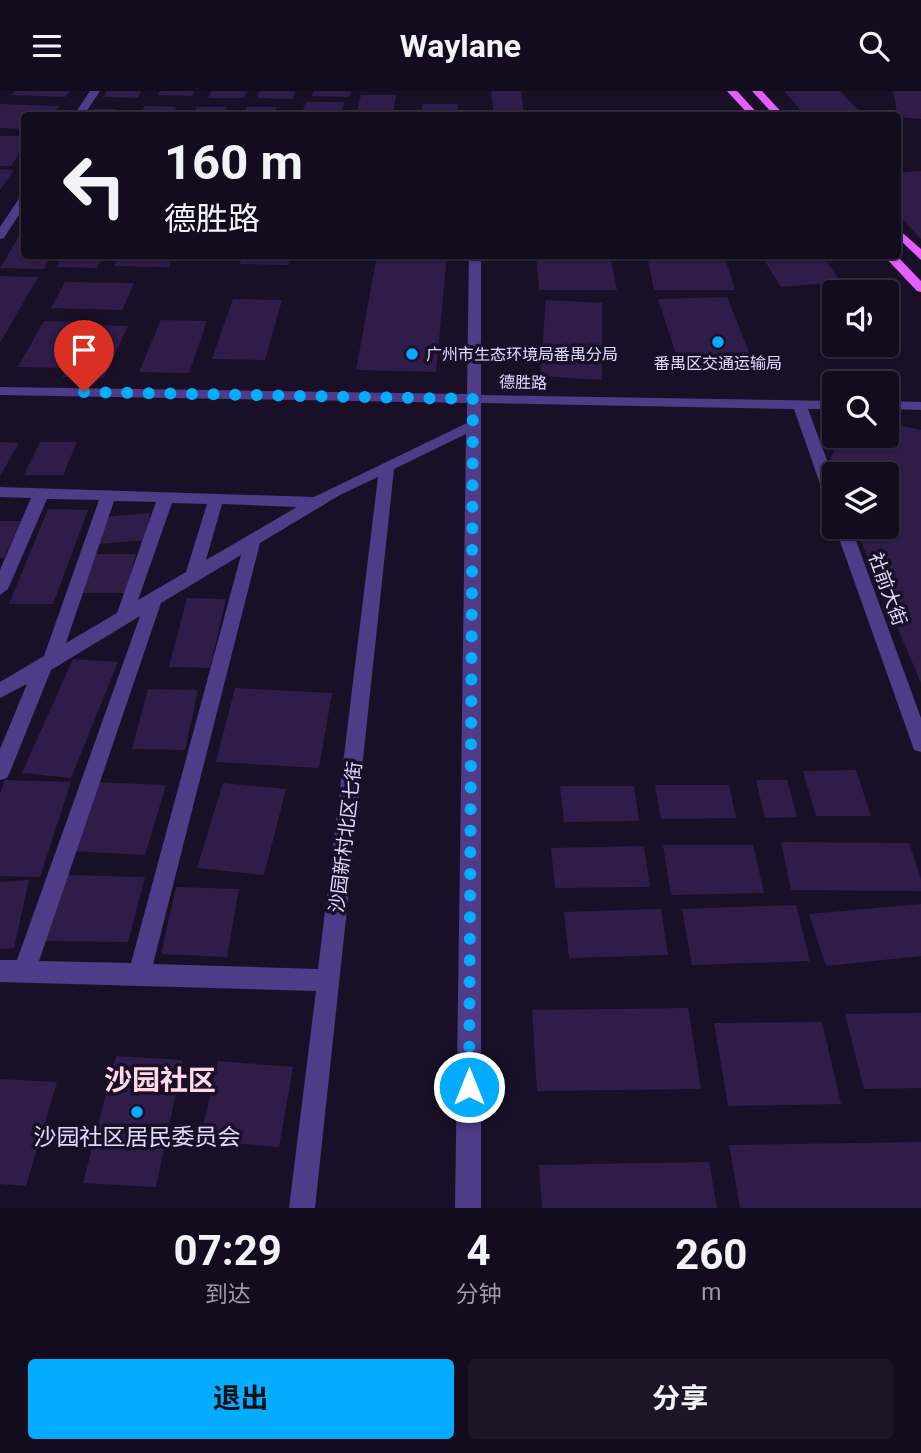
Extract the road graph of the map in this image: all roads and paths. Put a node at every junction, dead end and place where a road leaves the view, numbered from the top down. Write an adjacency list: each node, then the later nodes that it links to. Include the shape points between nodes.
1 (95, 91): 4 (street)
2 (732, 91): 5 (main road)
3 (757, 91): 6 (main road)
4 (81, 112)
5 (751, 112)
6 (776, 112)
7 (21, 204): 9 (street)
8 (901, 235): 10 (main road)
9 (0, 236)
10 (921, 256)
11 (475, 259): 15 (street)
12 (894, 259): 13 (main road)
13 (921, 288)
14 (0, 391): 15 (street, 德胜路)
15 (473, 399): 16 (street, 德胜路); 20 (street)
16 (799, 404): 17 (street, 德胜路); 22 (street)
17 (822, 405)
18 (899, 405): 19 (street)
19 (921, 405)
20 (472, 426): 21 (street); 44 (street)
21 (387, 466): 28 (street); 42 (street, 沙园新村北区七街)
22 (822, 467)
23 (0, 492): 24 (street)
24 (41, 494): 25 (street); 32 (street)
25 (108, 496): 26 (street); 35 (street)
26 (166, 497): 27 (street); 34 (street)
27 (216, 499): 28 (street); 31 (street)
28 (317, 502): 30 (street)
29 (847, 539): 37 (street, 社前大街)
30 (253, 540): 31 (street); 41 (street)
31 (193, 576): 33 (street)
32 (0, 589)
33 (154, 599): 34 (street); 40 (street)
34 (124, 617): 35 (street)
35 (48, 662): 36 (street); 38 (street)
36 (0, 691)
37 (921, 744)
38 (0, 772)
39 (0, 971): 40 (street)
40 (24, 971): 41 (street)
41 (139, 974): 42 (street)
42 (328, 980): 43 (street, 沙园新村北区七街)
43 (302, 1208)
44 (468, 1208)

